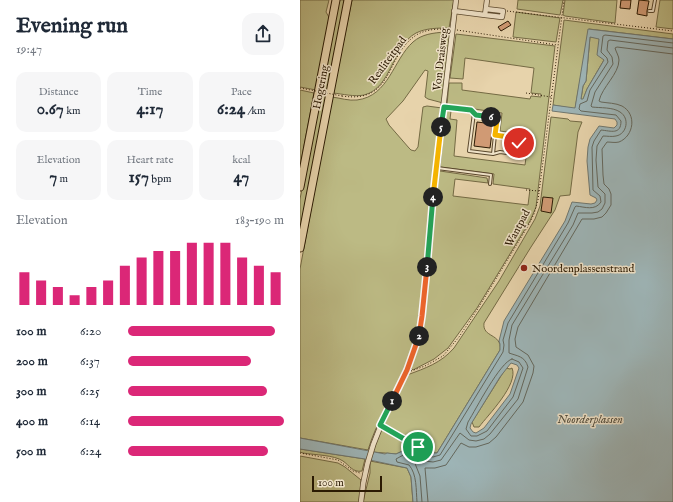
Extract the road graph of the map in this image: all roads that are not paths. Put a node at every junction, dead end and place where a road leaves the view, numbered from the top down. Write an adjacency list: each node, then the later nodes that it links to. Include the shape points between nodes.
1 (336, 0): 16 (highway, Hogering)
2 (348, 0): 17 (highway, Hogering)
3 (456, 0): 7 (street, Von Draisweg)
4 (487, 0): 6 (street)
5 (655, 0): 8 (lane, via 653,11)
6 (486, 9): 9 (street); 9 (street, via 503,11 502,17)
7 (454, 11): 9 (street); 10 (street, Von Draisweg)
8 (649, 11)
9 (485, 15)
10 (444, 107): 11 (lane, via 471,110); 14 (street, Von Draisweg)
11 (474, 113): 12 (lane, via 497,121); 13 (lane, via 469,151)
12 (495, 135): 13 (lane); 13 (lane, via 515,138 519,143 514,154)
13 (492, 154)
14 (436, 168): 15 (lane, via 491,176); 18 (street, Von Draisweg, via 419,338 407,370 380,425 364,474)
15 (490, 184)
16 (300, 186)
17 (300, 248)
18 (361, 502)

